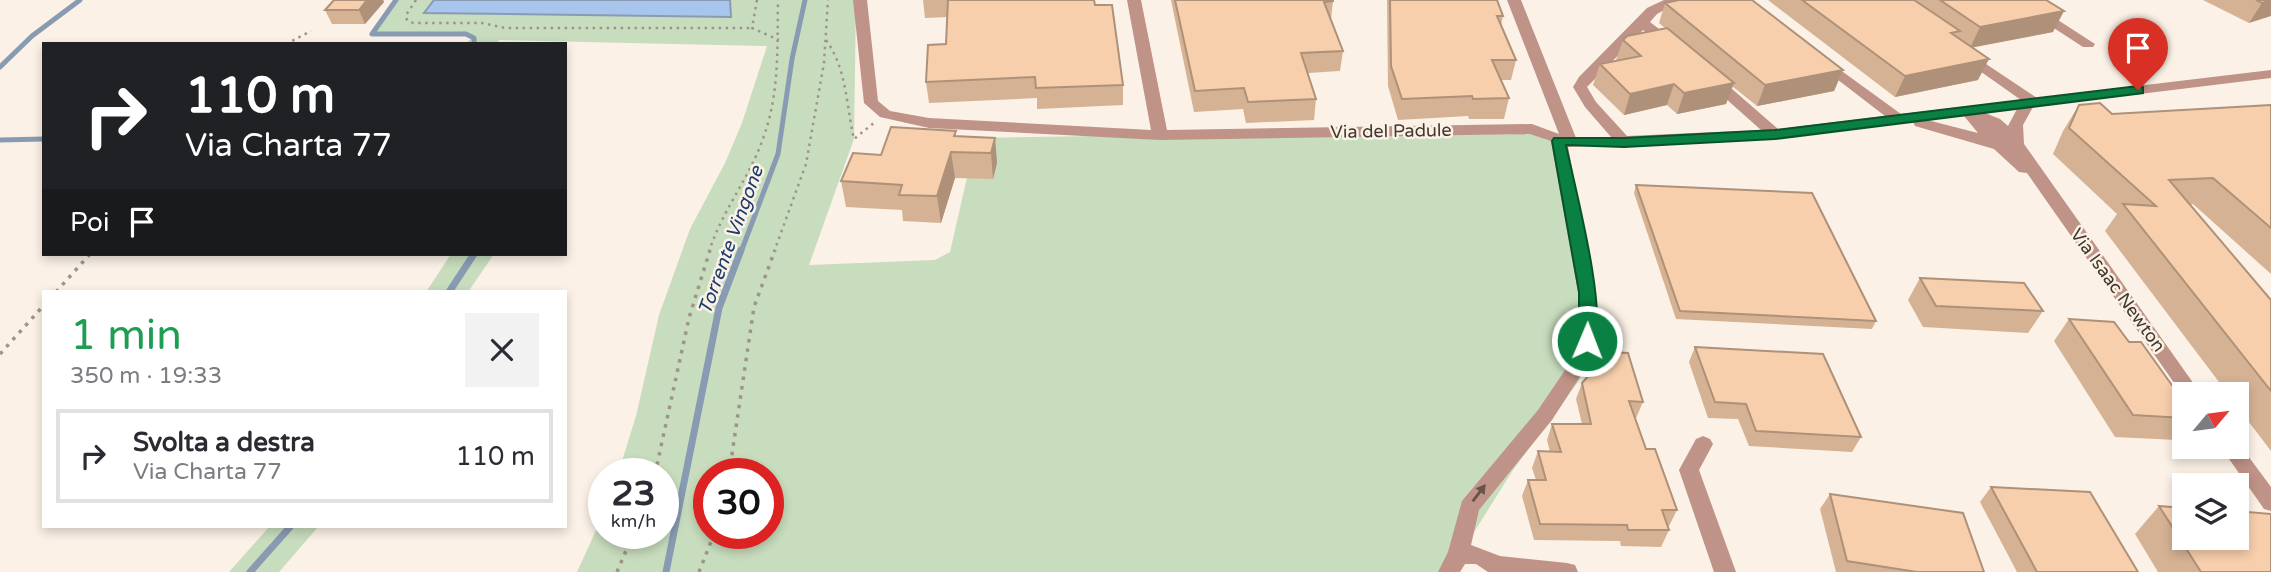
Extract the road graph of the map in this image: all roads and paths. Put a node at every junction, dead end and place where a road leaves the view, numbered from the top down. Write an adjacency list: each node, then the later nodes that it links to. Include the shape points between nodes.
1 (416, 0): 11 (path, via 406,15 413,23)
2 (757, 0): 11 (path)
3 (778, 0): 13 (path)
4 (828, 0): 14 (path)
5 (860, 0): 22 (street, via 871,103)
6 (1134, 0): 25 (street)
7 (1514, 0): 26 (street)
8 (1675, 0): 10 (street, via 1652,11)
9 (2018, 0): 16 (street)
10 (1642, 23): 24 (street); 27 (street, via 1580,87)
11 (752, 28): 13 (path)
12 (311, 31): 15 (path)
13 (779, 40): 35 (path, via 777,90 761,145 715,233 689,317)
14 (826, 40): 22 (path, via 841,60 854,139); 36 (path, via 806,164 754,307)
15 (290, 42)
16 (2088, 44)
17 (1805, 48): 23 (street)
18 (1956, 48): 20 (street)
19 (2271, 74): 20 (street)
20 (2031, 104): 21 (street); 28 (street, via 2015,125)
21 (1969, 112): 23 (street); 28 (street, Via Isaac Newton, via 1975,122)
22 (885, 114): 25 (street, Via del Padule, via 929,123)
23 (1899, 120): 24 (street); 28 (street, Via Isaac Newton)
24 (1775, 134): 27 (street)
25 (1160, 135): 26 (street, Via del Padule, via 1532,129)
26 (1564, 141): 27 (street); 41 (street, one-way to 26, via 1469,507 1545,415 1585,355 1587,292)
27 (1624, 142)
28 (2009, 145): 33 (street, Via Isaac Newton)
29 (88, 256): 30 (path)
30 (57, 290)
31 (42, 307): 32 (path)
32 (0, 354)
33 (2183, 382)
34 (1703, 444): 46 (street, via 1689,470)
35 (658, 458)
36 (731, 458)
37 (2239, 459): 38 (street)
38 (2271, 503)
39 (627, 549): 43 (path)
40 (708, 549): 44 (path)
41 (1454, 564): 42 (street, via 1474,554)
42 (1499, 568): 45 (street)
43 (617, 572)
44 (699, 572)
45 (1567, 572)
46 (1725, 572)

